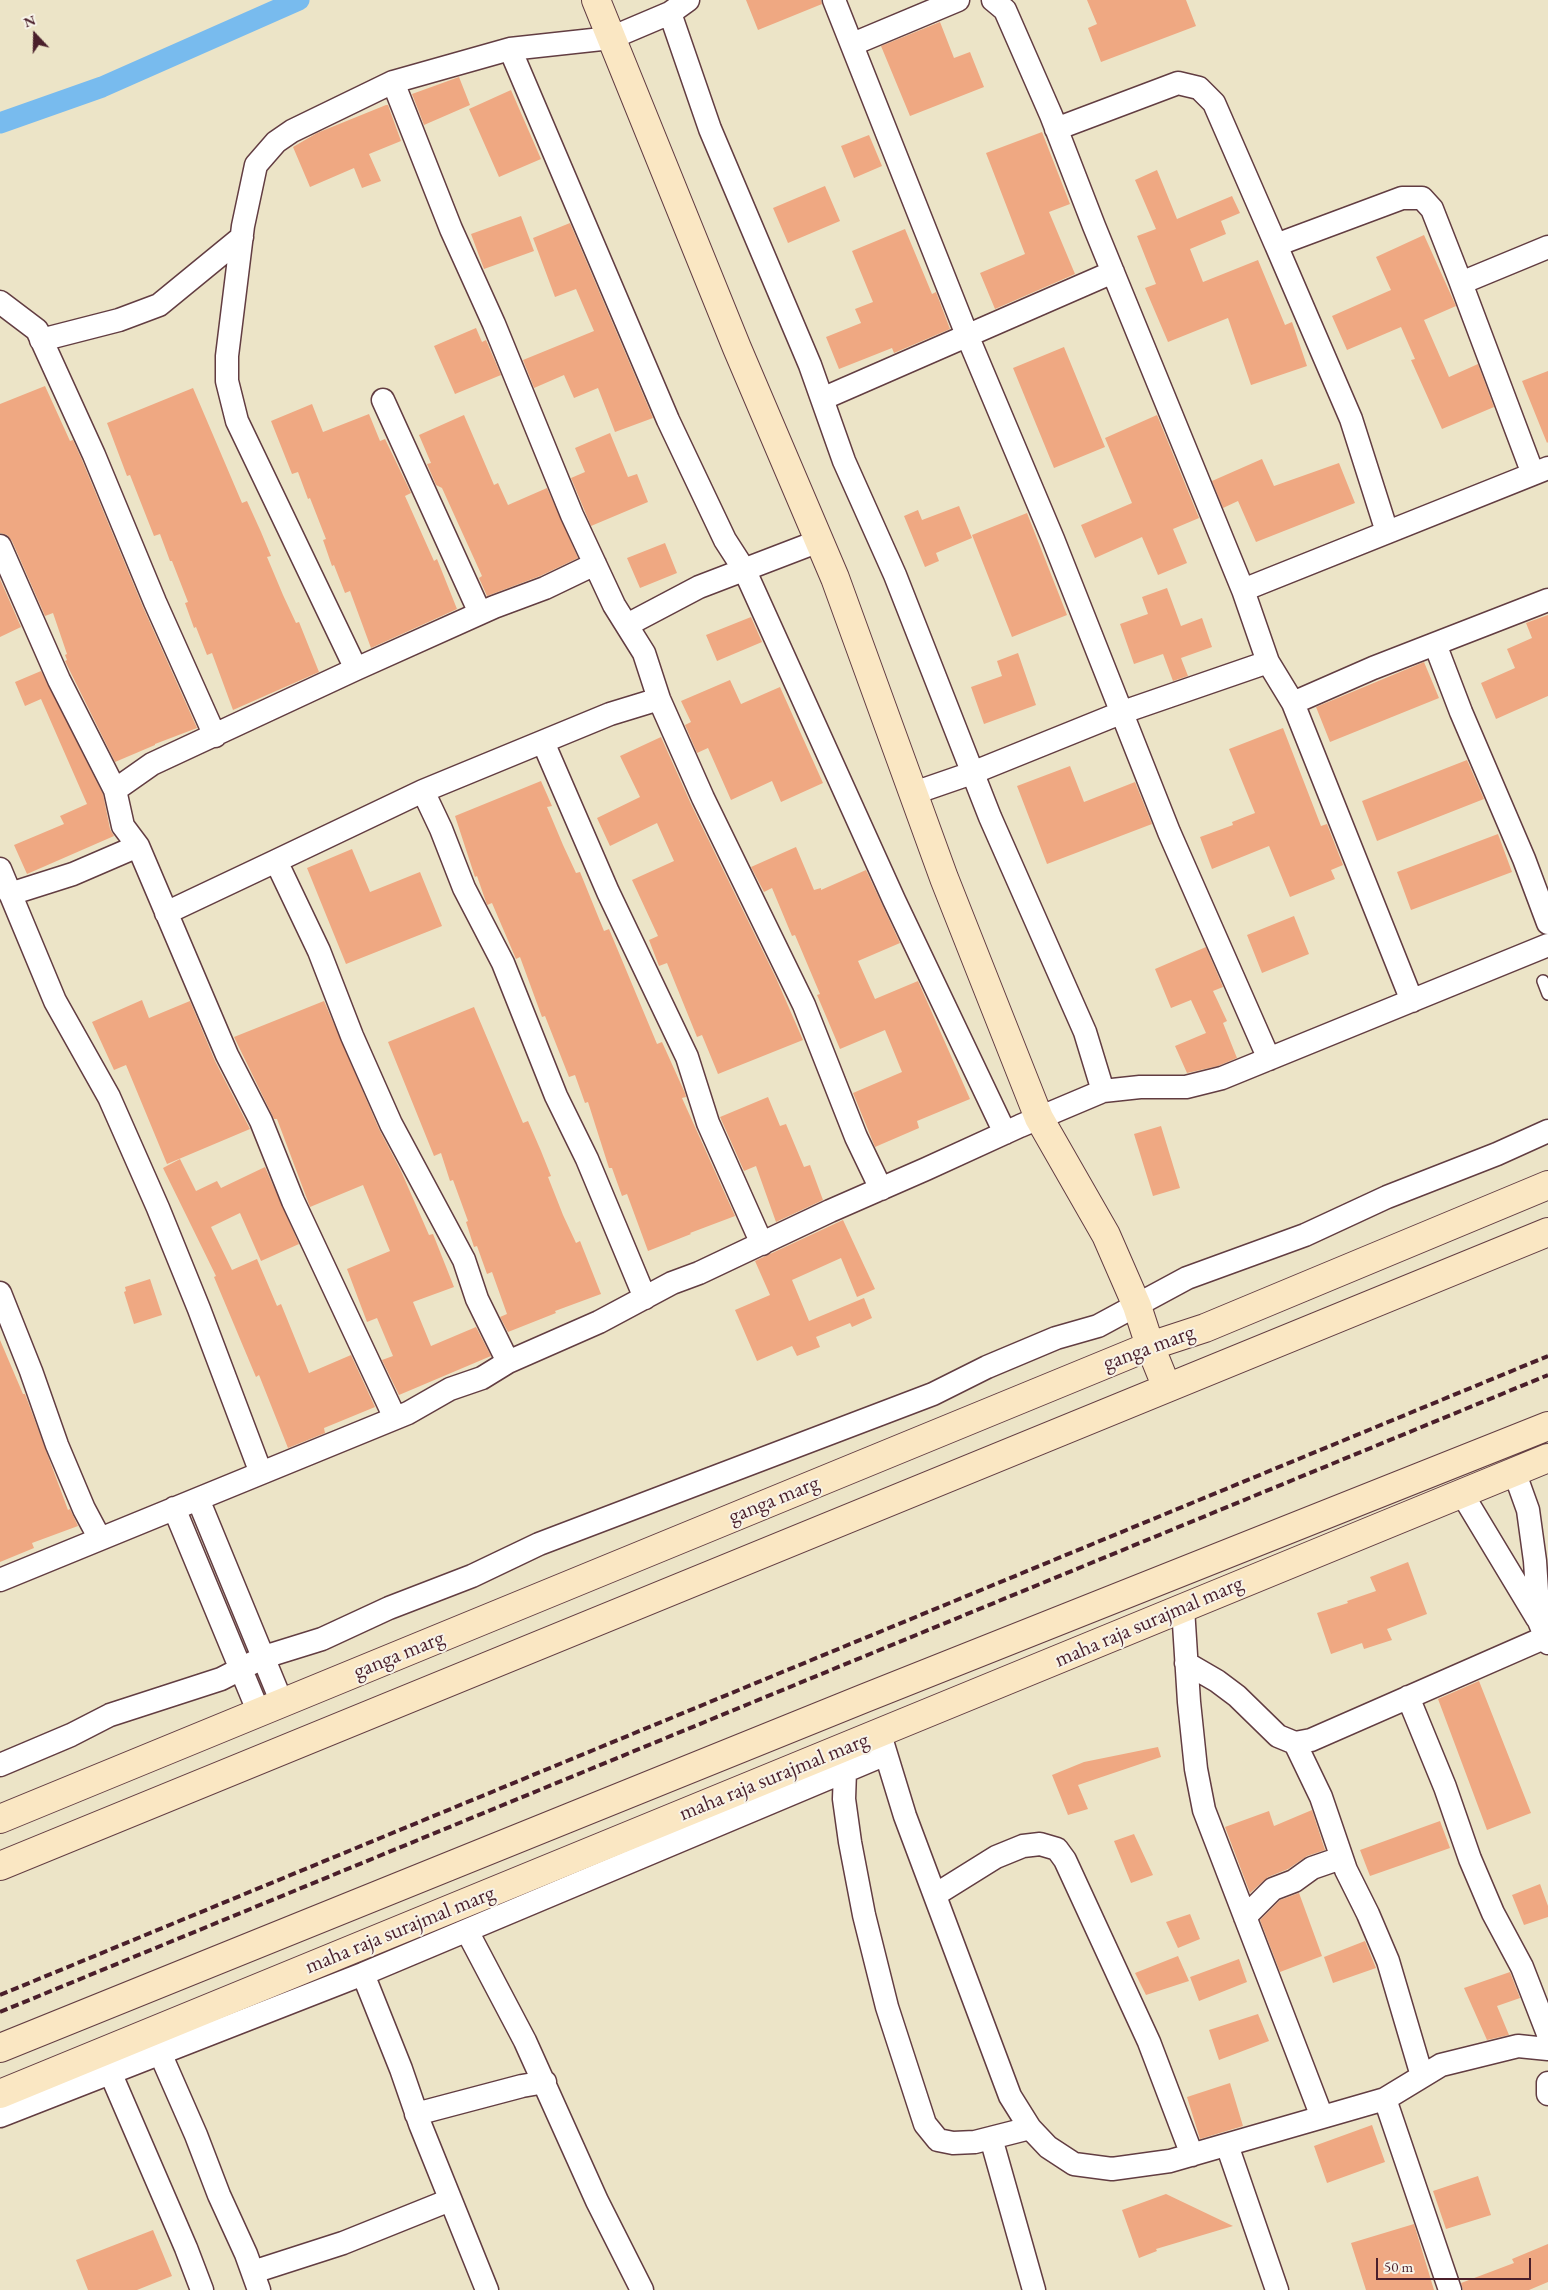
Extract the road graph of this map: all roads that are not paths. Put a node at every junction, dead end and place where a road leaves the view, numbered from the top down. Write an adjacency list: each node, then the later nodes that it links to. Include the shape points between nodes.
1 (596, 0): 7 (street)
2 (688, 0): 6 (street)
3 (834, 0): 8 (street)
4 (958, 0): 8 (street)
5 (993, 0): 11 (street, via 1005,10)
6 (670, 13): 7 (street); 20 (street, via 710,129)
7 (611, 38): 9 (street); 24 (street)
8 (853, 44): 18 (street)
9 (510, 49): 10 (street); 27 (street, via 668,420 725,540)
10 (393, 82): 12 (street, via 276,142 256,165); 26 (street, via 451,229)
11 (1056, 129): 13 (street, via 1178,83 1199,88 1214,103); 15 (street)
12 (242, 237): 19 (street, via 159,305 119,320); 34 (street, via 227,356 227,381 235,413)
13 (1276, 245): 16 (street, via 1402,198 1422,198 1432,209); 23 (street, via 1351,419)
14 (1548, 247): 16 (street)
15 (1113, 272): 18 (street); 28 (street)
16 (1461, 283): 22 (street)
17 (0, 302): 19 (street, via 37,330)
18 (967, 334): 20 (street); 37 (street)
19 (42, 340): 38 (street)
20 (822, 399): 40 (street, via 844,461 895,574)
21 (383, 400): 30 (street)
22 (1541, 471): 23 (street)
23 (1387, 532): 28 (street)
24 (819, 541): 27 (street); 43 (street)
25 (0, 546): 41 (street, via 59,680)
26 (595, 564): 30 (street); 31 (street, via 614,606)
27 (745, 571): 31 (street, via 699,587); 58 (street, via 894,900)
28 (1243, 590): 33 (street)
29 (1548, 600): 32 (street)
30 (480, 613): 34 (street)
31 (628, 625): 35 (street, via 644,653)
32 (1435, 644): 36 (street); 49 (street)
33 (1268, 662): 36 (street); 37 (street)
34 (356, 668): 38 (street)
35 (659, 699): 39 (street, via 610,714); 60 (street, via 703,798 804,1005 852,1128)
36 (1293, 703): 53 (street)
37 (1123, 712): 40 (street); 54 (street, via 1169,832)
38 (215, 736): 41 (street, via 152,764)
39 (543, 742): 42 (street); 62 (street, via 608,892 687,1057 708,1122)
40 (972, 773): 43 (street); 55 (street, via 1085,1032)
41 (115, 790): 44 (street, via 123,826)
42 (423, 791): 45 (street); 64 (street, via 464,888 503,963 556,1096 587,1160)
43 (914, 793): 56 (street, via 944,878)
44 (138, 846): 47 (street, via 73,874); 48 (street)
45 (276, 861): 48 (street); 67 (street, via 319,952 391,1124 464,1260 476,1299)
46 (0, 869): 47 (street)
47 (10, 894): 73 (street, via 55,1001 108,1097 158,1208)
48 (166, 913): 69 (street, via 227,1055 261,1121 293,1201)
49 (1548, 923)
50 (1548, 945): 53 (street)
51 (1543, 982): 52 (lane)
52 (1548, 994)
53 (1412, 1000): 54 (street)
54 (1268, 1059): 55 (street, via 1222,1078 1186,1087)
55 (1103, 1091): 56 (street)
56 (1039, 1118): 58 (street); 65 (street, via 1106,1236)
57 (1548, 1131): 65 (street, via 1387,1197 1305,1235 1187,1278)
58 (1005, 1133): 60 (street)
59 (1548, 1185): 66 (street, ganga marg, via 1205,1328)
60 (881, 1189): 62 (street)
61 (1548, 1232): 68 (street, ganga marg)
62 (762, 1244): 64 (street)
63 (0, 1293): 77 (street, via 57,1445)
64 (645, 1298): 67 (street)
65 (1137, 1306): 66 (street); 81 (street, via 1098,1326 1056,1338 987,1367 932,1394 539,1544 322,1639)
66 (1150, 1346): 68 (street); 86 (street, ganga marg)
67 (508, 1362): 69 (street, via 482,1378 450,1389)
68 (1167, 1388): 93 (street, ganga marg)
69 (395, 1418): 73 (street)
70 (1548, 1426): 85 (street, maha raja surajmal marg)
71 (1548, 1458): 72 (street, maha raja surajmal marg)
72 (1514, 1471): 74 (street, maha raja surajmal marg); 80 (street, via 1528,1510)
73 (261, 1473): 75 (street)
74 (1461, 1492): 79 (street, maha raja surajmal marg); 80 (street)
75 (198, 1499): 76 (street); 81 (street)
76 (174, 1508): 77 (street); 83 (street)
77 (100, 1539): 78 (street)
78 (0, 1580)
79 (1183, 1608): 82 (street); 88 (street, maha raja surajmal marg)
80 (1544, 1634): 84 (street)
81 (264, 1658): 83 (street); 86 (street)
82 (1186, 1663): 87 (street, via 1237,1696 1278,1736); 95 (street, via 1196,1769 1204,1810)
83 (241, 1667): 86 (street); 89 (street, via 220,1679 110,1715)
84 (1408, 1697): 87 (street, via 1311,1740); 99 (street, via 1470,1859 1493,1913 1522,1967)
85 (865, 1698): 88 (street); 98 (street, maha raja surajmal marg)
86 (270, 1708): 91 (street, ganga marg)
87 (1295, 1743): 92 (street, via 1320,1797)
88 (883, 1744): 90 (street); 94 (street, via 905,1816); 100 (street, maha raja surajmal marg)
89 (0, 1765)
90 (845, 1771): 96 (street); 114 (street, via 844,1799 864,1915 924,2124 938,2140 953,2143)
91 (0, 1819)
92 (1341, 1858): 95 (street, via 1312,1868 1294,1881 1274,1889); 104 (street, via 1388,1961)
93 (0, 1866)
94 (935, 1895): 113 (street, via 1010,2096); 116 (street, via 996,1857 1023,1846 1040,1844 1057,1848 1149,2042)
95 (1245, 1917): 112 (street)
96 (467, 1931): 97 (street); 105 (street)
97 (363, 1974): 100 (street); 110 (street)
98 (130, 1996): 100 (street); 101 (street, maha raja surajmal marg)
99 (1548, 2034)
100 (154, 2043): 103 (street); 107 (street, maha raja surajmal marg); 118 (street)
101 (0, 2048)
102 (1548, 2049): 104 (street, via 1518,2046 1441,2066)
103 (110, 2072): 111 (street); 119 (street)
104 (1422, 2076): 109 (street)
105 (545, 2082): 110 (street); 121 (street, via 597,2202)
106 (1548, 2082): 108 (street)
107 (0, 2094)
108 (1548, 2094)
109 (1386, 2099): 112 (street); 124 (street)
110 (416, 2114): 117 (street)
111 (0, 2116)
112 (1322, 2117): 115 (street)
113 (1030, 2128): 114 (street); 116 (street, via 1048,2146 1074,2164 1112,2169)
114 (990, 2138): 122 (street)
115 (1227, 2145): 116 (street); 123 (street)
116 (1192, 2155)
117 (450, 2200): 118 (street); 120 (street)
118 (256, 2281)
119 (202, 2290)
120 (487, 2290)
121 (642, 2290)
122 (1034, 2290)
123 (1277, 2290)
124 (1450, 2290)

